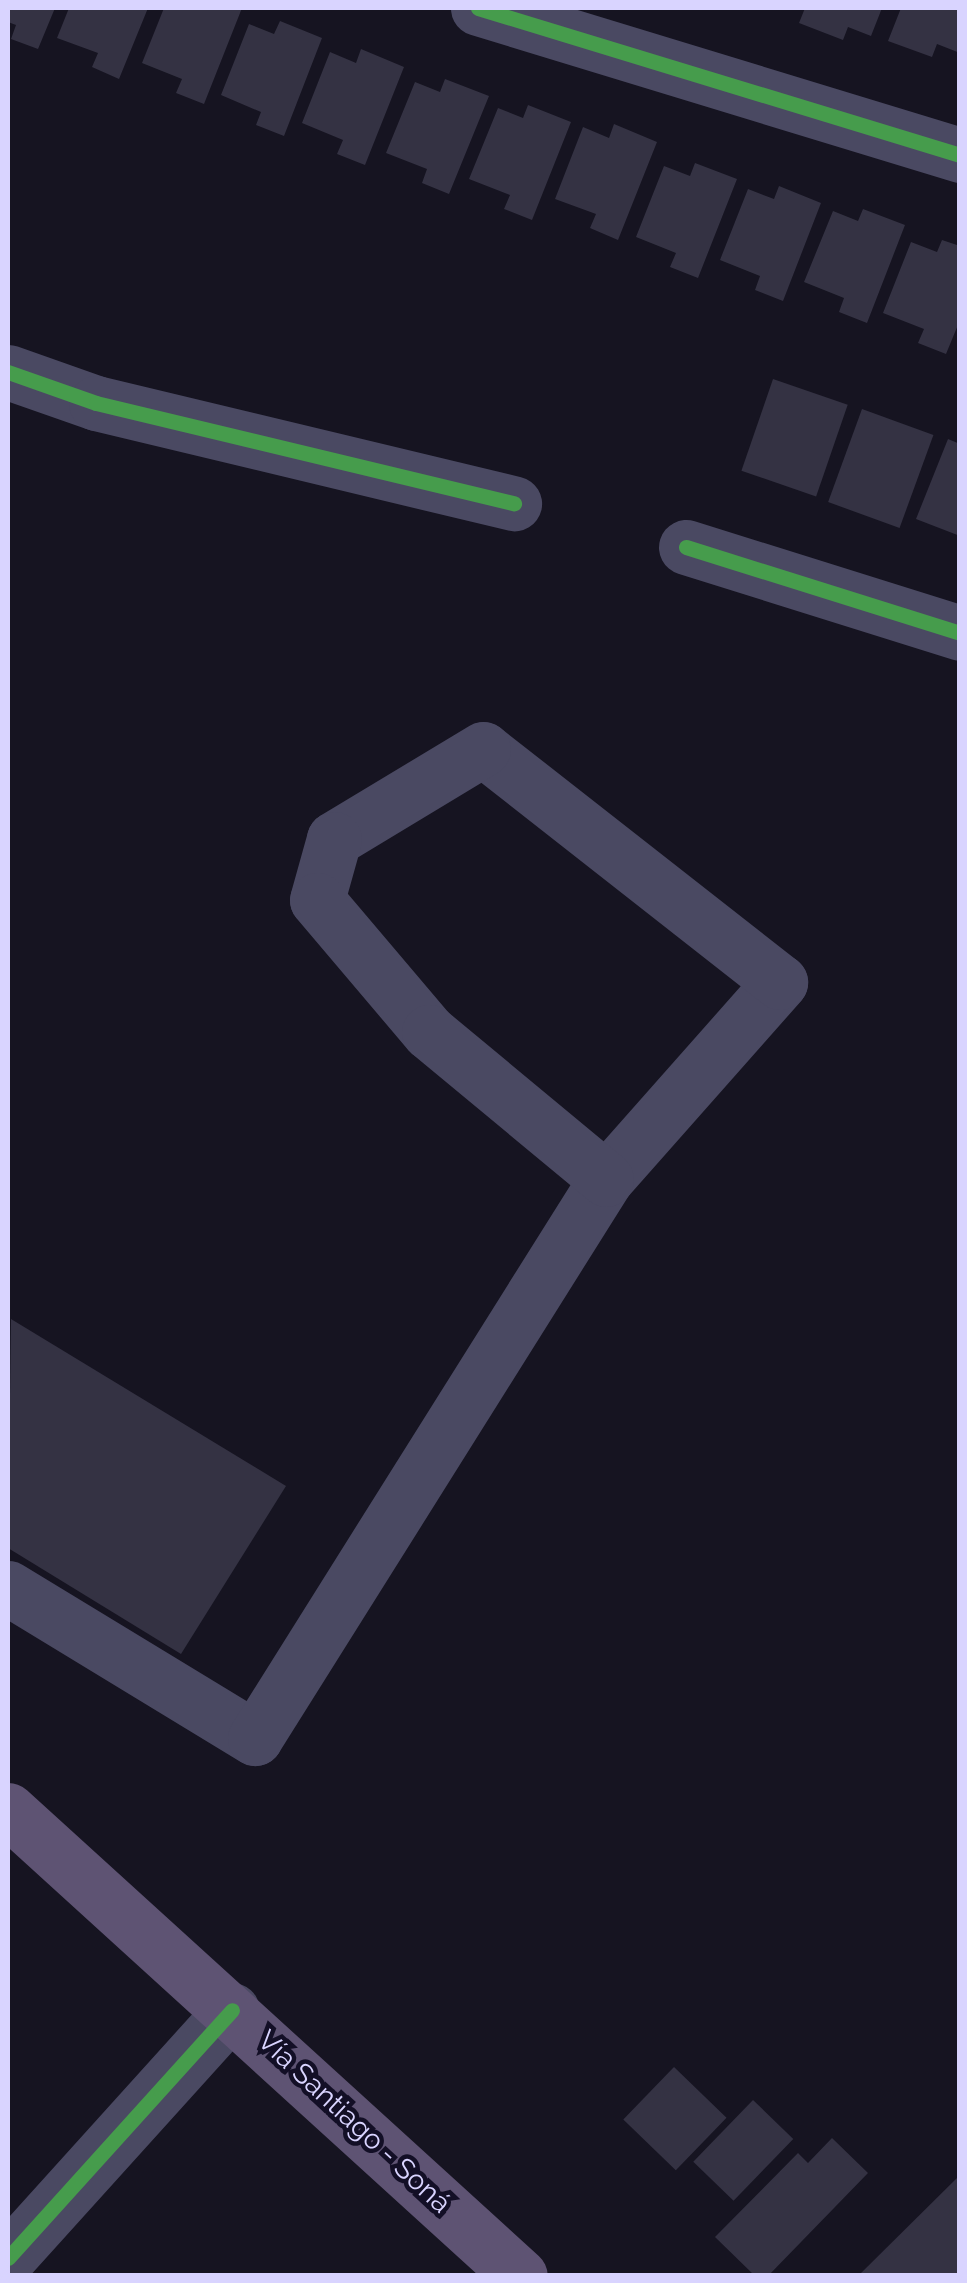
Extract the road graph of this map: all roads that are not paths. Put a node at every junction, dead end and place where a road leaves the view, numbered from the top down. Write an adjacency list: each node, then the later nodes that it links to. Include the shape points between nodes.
1 (507, 12): 2 (street)
2 (960, 155)
3 (8, 372): 4 (street, via 96,402)
4 (514, 504)
5 (686, 547): 6 (street)
6 (960, 634)
7 (606, 1179): 7 (street, via 780,982 483,749 334,839 316,900 429,1032); 8 (street, via 255,1738)
8 (8, 1588)
9 (8, 1810): 10 (main road, Vía Santiago - Soná)
10 (232, 2010): 11 (street); 12 (main road, Vía Santiago - Soná)
11 (8, 2258)
12 (520, 2276)

